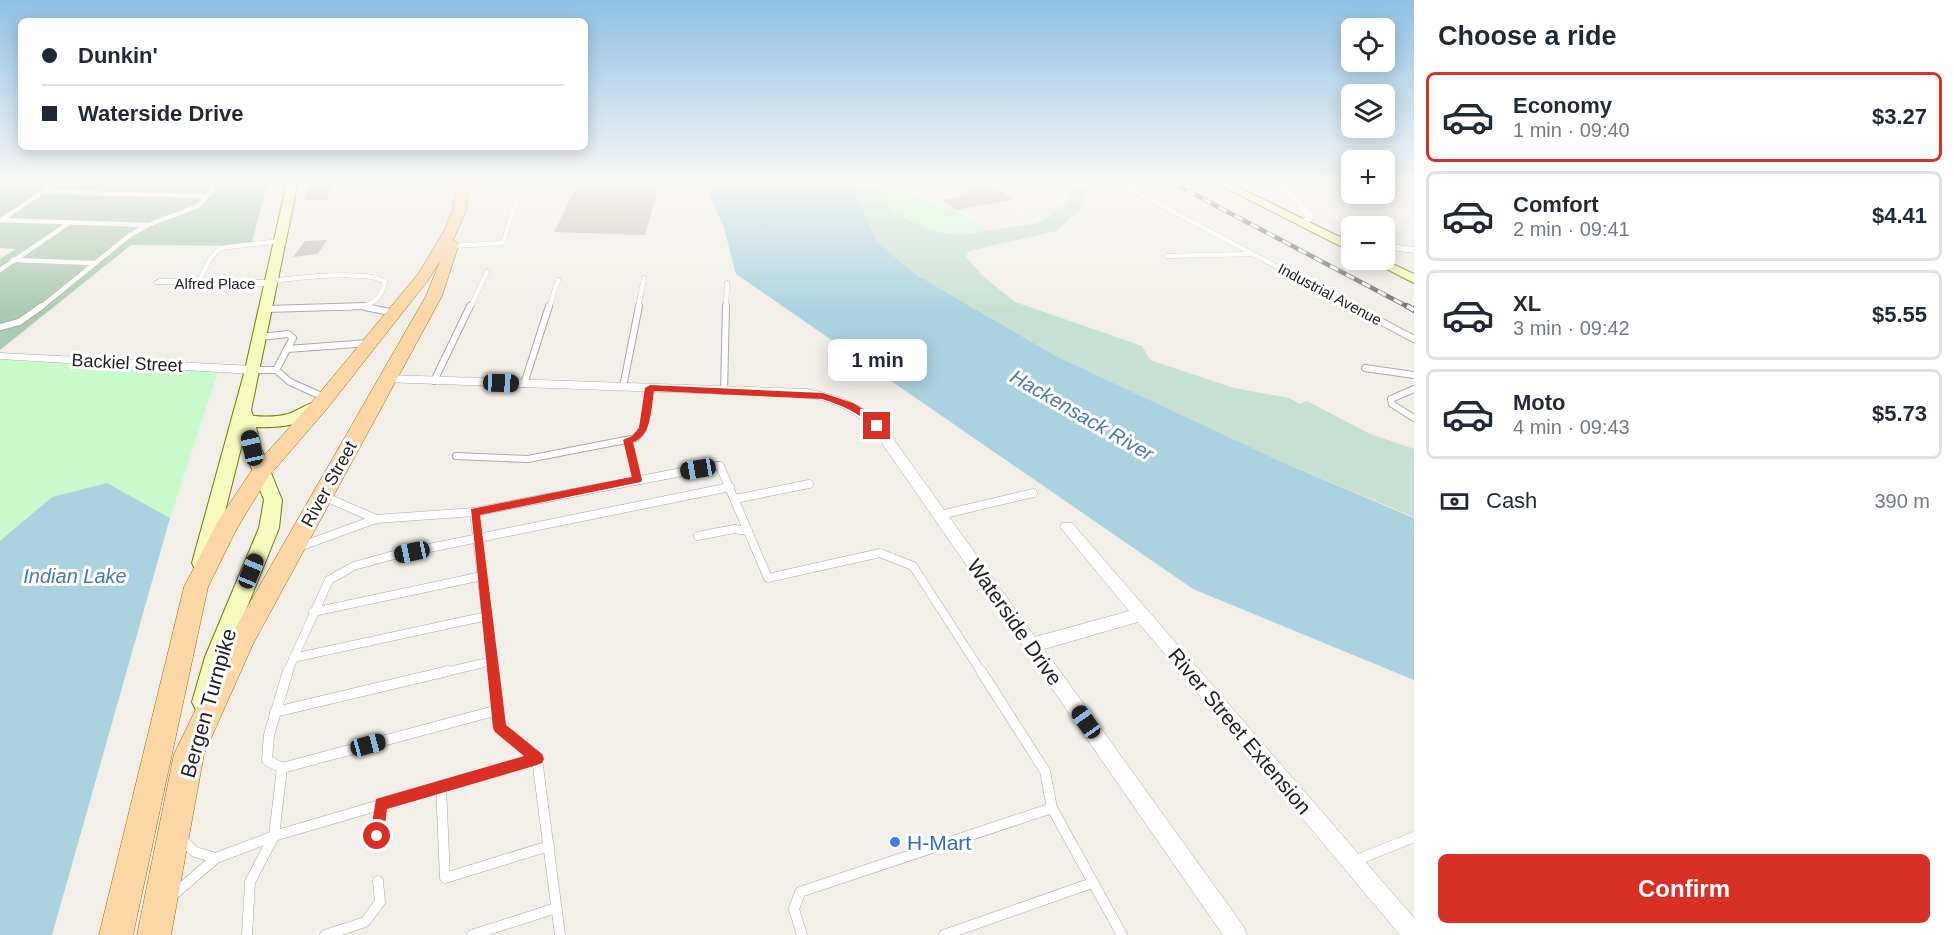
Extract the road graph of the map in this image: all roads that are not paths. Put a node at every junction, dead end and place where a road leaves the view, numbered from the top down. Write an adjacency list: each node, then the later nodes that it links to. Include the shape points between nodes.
1 (65, 226): 17 (lane)
2 (148, 226): 18 (lane)
3 (284, 226): 9 (main road, Bergen Turnpike)
4 (454, 226): 13 (main road, River Street)
5 (508, 226): 13 (lane, via 503,243)
6 (1200, 226): 15 (lane, Industrial Avenue)
7 (1307, 226): 8 (main road)
8 (1336, 240): 10 (street); 11 (main road)
9 (281, 241): 26 (main road, Bergen Turnpike); 27 (lane, via 220,248)
10 (1341, 241)
11 (1341, 242)
12 (1395, 247): 14 (street)
13 (446, 248): 31 (main road, River Street); 42 (main road, River Street, via 448,261 434,296)
14 (1414, 250)
15 (1254, 254): 16 (lane); 34 (lane, Industrial Avenue)
16 (1167, 256)
17 (14, 261): 18 (lane); 19 (lane)
18 (94, 263): 32 (lane, via 28,317)
19 (0, 270)
20 (1395, 270): 23 (main road)
21 (487, 272): 43 (lane)
22 (644, 278): 45 (lane)
23 (1414, 279)
24 (558, 280): 44 (lane)
25 (159, 282): 27 (street, Alfred Place)
26 (271, 282): 27 (street, Alfred Place); 29 (lane, via 308,276 379,277 385,282 384,289 372,304); 30 (main road, Bergen Turnpike)
27 (198, 283)
28 (727, 283): 48 (lane)
29 (365, 306): 30 (lane); 31 (lane)
30 (266, 309): 33 (main road, Bergen Turnpike)
31 (395, 313): 35 (main road, River Street)
32 (0, 327)
33 (260, 337): 36 (lane, via 288,334 293,338); 39 (main road, Bergen Turnpike)
34 (1414, 339)
35 (372, 343): 36 (lane); 49 (main road, River Street)
36 (287, 349): 40 (lane)
37 (3, 358): 39 (street, Backiel Street)
38 (1365, 368): 41 (lane)
39 (253, 370): 40 (lane); 50 (main road, Bergen Turnpike)
40 (276, 370): 49 (lane)
41 (1414, 375)
42 (387, 379): 43 (street); 59 (main road, River Street)
43 (434, 381): 44 (street)
44 (524, 384): 45 (street)
45 (623, 387): 46 (street)
46 (650, 388): 48 (street); 52 (lane, via 643,429 636,438)
47 (1414, 389): 51 (lane, via 1390,399)
48 (724, 391): 62 (street, Waterside Drive, via 806,393 850,405 877,426)
49 (323, 402): 50 (main road, via 283,423); 54 (main road, River Street)
50 (244, 415): 54 (main road, Bergen Turnpike); 70 (main road, Bergen Turnpike)
51 (1414, 418)
52 (628, 440): 53 (lane, via 528,459); 55 (lane)
53 (456, 456)
54 (261, 472): 70 (main road, River Street, via 226,526); 79 (main road, Bergen Turnpike, via 273,500 268,528 216,657)
55 (637, 480): 57 (lane, via 719,465); 61 (lane)
56 (809, 484): 60 (lane)
57 (730, 487): 60 (lane); 67 (lane)
58 (1033, 493): 62 (lane)
59 (323, 496): 63 (lane); 68 (main road, River Street)
60 (735, 499): 65 (lane)
61 (474, 512): 63 (lane); 67 (lane)
62 (940, 515): 74 (street, Waterside Drive)
63 (376, 519): 68 (lane)
64 (1067, 527): 72 (street, River Street Extension)
65 (748, 531): 66 (lane, via 734,528); 84 (lane, via 768,578 879,553 913,566 1045,771)
66 (698, 536)
67 (477, 538): 69 (lane); 71 (lane, via 354,566 329,580)
68 (294, 548): 79 (main road, River Street, via 242,640)
69 (482, 576): 71 (lane); 73 (lane)
70 (196, 587): 97 (main road, Bergen Turnpike)
71 (313, 612): 75 (lane)
72 (1142, 615): 74 (street); 91 (street, River Street Extension)
73 (487, 616): 75 (lane); 76 (lane)
74 (1031, 645): 104 (street, Waterside Drive)
75 (293, 658): 78 (lane)
76 (492, 662): 77 (lane); 78 (lane)
77 (498, 711): 80 (lane, via 500,728); 81 (lane)
78 (275, 712): 81 (lane, via 267,760)
79 (189, 754): 85 (main road, Bergen Turnpike)
80 (537, 759): 82 (lane); 89 (lane)
81 (282, 768): 87 (lane)
82 (441, 786): 83 (lane); 89 (lane, via 445,878)
83 (381, 804): 86 (lane); 87 (lane)
84 (1052, 808): 93 (lane); 101 (lane, via 800,892 794,909)
85 (175, 833): 90 (lane, via 195,852); 95 (main road, Bergen Turnpike)
86 (377, 836)
87 (274, 837): 90 (lane); 96 (lane, via 250,882)
88 (1414, 837): 91 (lane)
89 (549, 846): 94 (lane)
90 (216, 858): 95 (lane, via 185,883)
91 (1352, 862): 105 (street, River Street Extension)
92 (378, 881): 98 (lane, via 380,902 365,922)
93 (1092, 883): 102 (lane); 103 (lane)
94 (556, 908): 99 (lane); 100 (lane)
95 (156, 923)
96 (247, 932)
97 (116, 935)
98 (325, 935)
99 (472, 935)
100 (560, 935)
101 (802, 935)
102 (944, 935)
103 (1122, 935)
104 (1236, 935)
105 (1414, 935)

